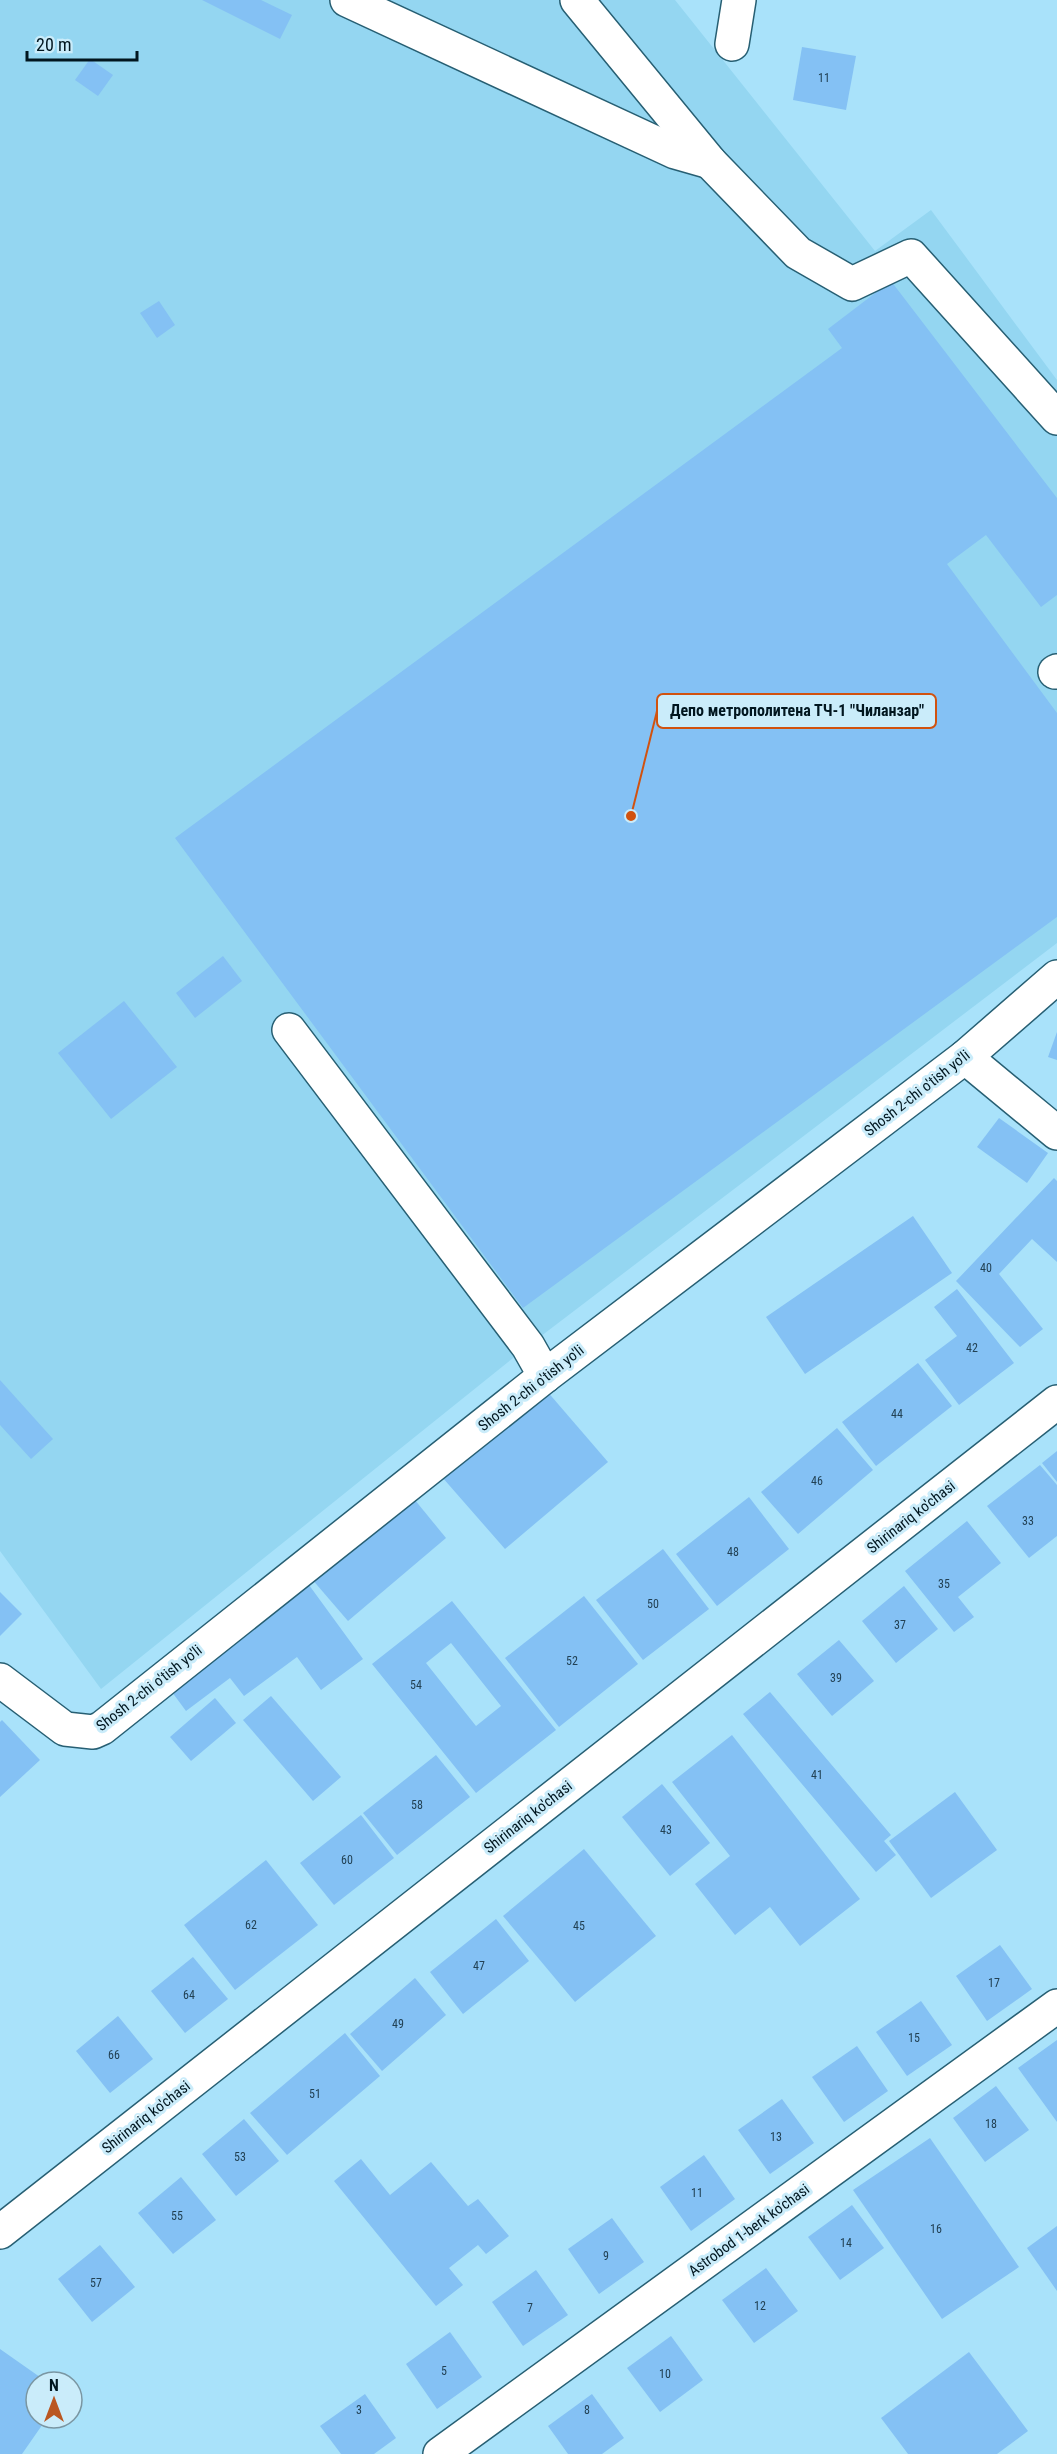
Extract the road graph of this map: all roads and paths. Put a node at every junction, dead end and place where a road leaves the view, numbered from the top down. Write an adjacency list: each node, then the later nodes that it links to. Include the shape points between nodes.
1 (347, 0): 5 (street, via 675,152)
2 (577, 0): 5 (street)
3 (739, 0): 4 (street)
4 (732, 44)
5 (710, 162): 6 (street, via 798,253 852,284 911,256)
6 (1057, 418)
7 (1057, 977): 9 (street, Shosh 2-chi o'tish yo'li)
8 (289, 1030): 11 (street, via 528,1346)
9 (965, 1057): 10 (street); 11 (street, Shosh 2-chi o'tish yo'li)
10 (1057, 1133)
11 (545, 1376): 13 (street, Shosh 2-chi o'tish yo'li, via 102,1728 93,1732 65,1729)
12 (1057, 1402): 15 (street, Shirinariq ko'chasi)
13 (0, 1680)
14 (1057, 2006): 16 (street, Astrobod 1-berk ko'chasi)
15 (0, 2232)
16 (440, 2454)

